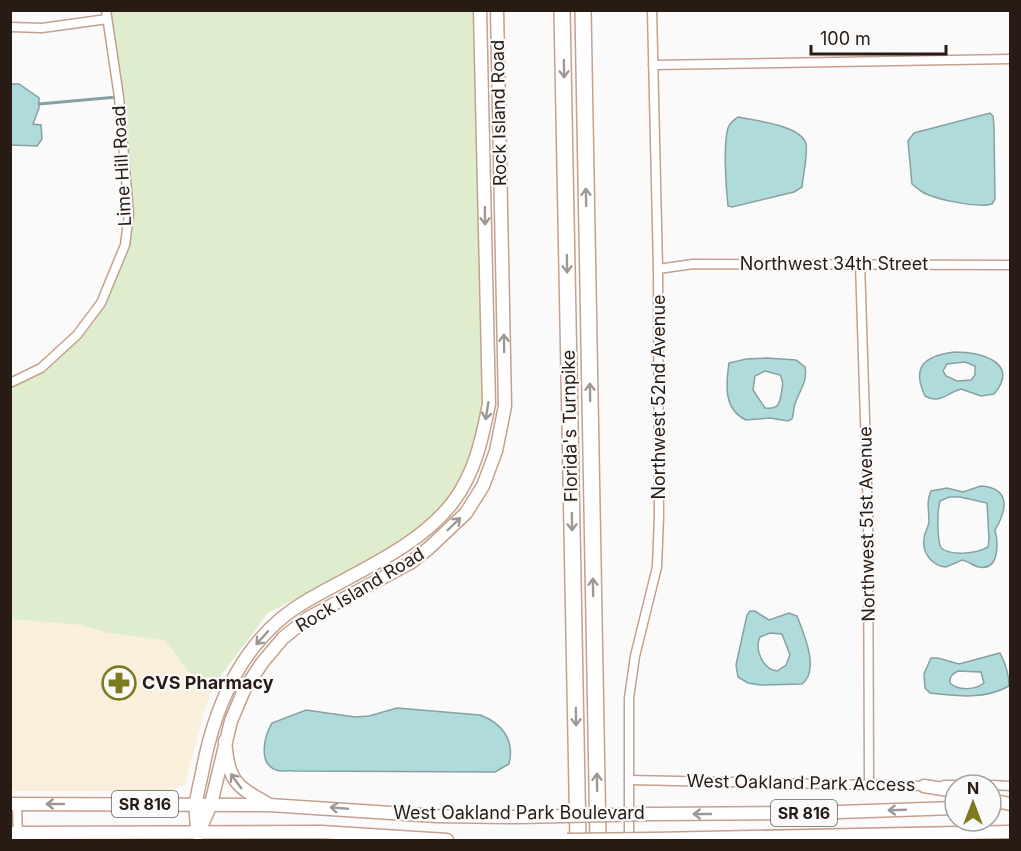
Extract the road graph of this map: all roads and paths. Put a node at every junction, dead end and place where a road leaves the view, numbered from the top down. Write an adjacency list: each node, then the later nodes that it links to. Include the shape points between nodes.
1 (480, 10): 21 (main road, Rock Island Road, one-way to 21, via 489,404 480,447 468,478 453,502 434,521 384,559 297,607 250,652 231,680 215,718)
2 (497, 10): 14 (main road, Rock Island Road, one-way to 2, via 244,690 283,638 308,618 410,563 429,548 465,513 483,486 493,460 505,406)
3 (562, 10): 30 (highway, Florida's Turnpike, one-way to 30)
4 (583, 10): 31 (highway, Florida's Turnpike, one-way to 4)
5 (652, 10): 9 (street, Northwest 52nd Avenue)
6 (106, 15): 7 (street, via 42,28); 13 (street, Lime Hill Road, via 129,214 125,245 101,303 77,335 41,368)
7 (10, 27)
8 (1011, 59): 9 (street)
9 (654, 65): 12 (street, Northwest 52nd Avenue)
10 (860, 263): 11 (street, Northwest 34th Street); 12 (street, Northwest 34th Street, via 693,264); 16 (street, Northwest 51st Avenue, via 868,513)
11 (1011, 265)
12 (658, 269): 15 (street, Northwest 52nd Avenue, via 657,567 629,698)
13 (10, 383)
14 (225, 741): 22 (main road, Rock Island Road); 23 (main road, one-way to 14, via 240,788 233,779)
15 (629, 780): 16 (street, West Oakland Park Access); 32 (street, Northwest 52nd Avenue)
16 (869, 784): 17 (street, West Oakland Park Access)
17 (924, 786): 18 (street, West Oakland Park Access); 19 (main road)
18 (943, 786)
19 (943, 790)
20 (14, 804): 21 (main road, West Oakland Park Boulevard / SR 816, one-way to 20); 27 (street)
21 (196, 804): 22 (main road, West Oakland Park Boulevard / SR 816); 26 (main road, Rock Island Road)
22 (211, 804): 23 (main road, West Oakland Park Boulevard / SR 816); 26 (main road, Rock Island Road)
23 (269, 805): 24 (main road, West Oakland Park Boulevard / SR 816, one-way to 23, bridge, via 518,817)
24 (943, 808)
25 (1011, 832): 29 (main road, West Oakland Park Boulevard / SR 816, bridge)
26 (198, 834): 27 (main road, West Oakland Park Boulevard / SR 816); 28 (main road, West Oakland Park Boulevard / SR 816, via 321,832)
27 (15, 836)
28 (447, 840)
29 (567, 840)
30 (578, 840)
31 (598, 840)
32 (629, 840)

